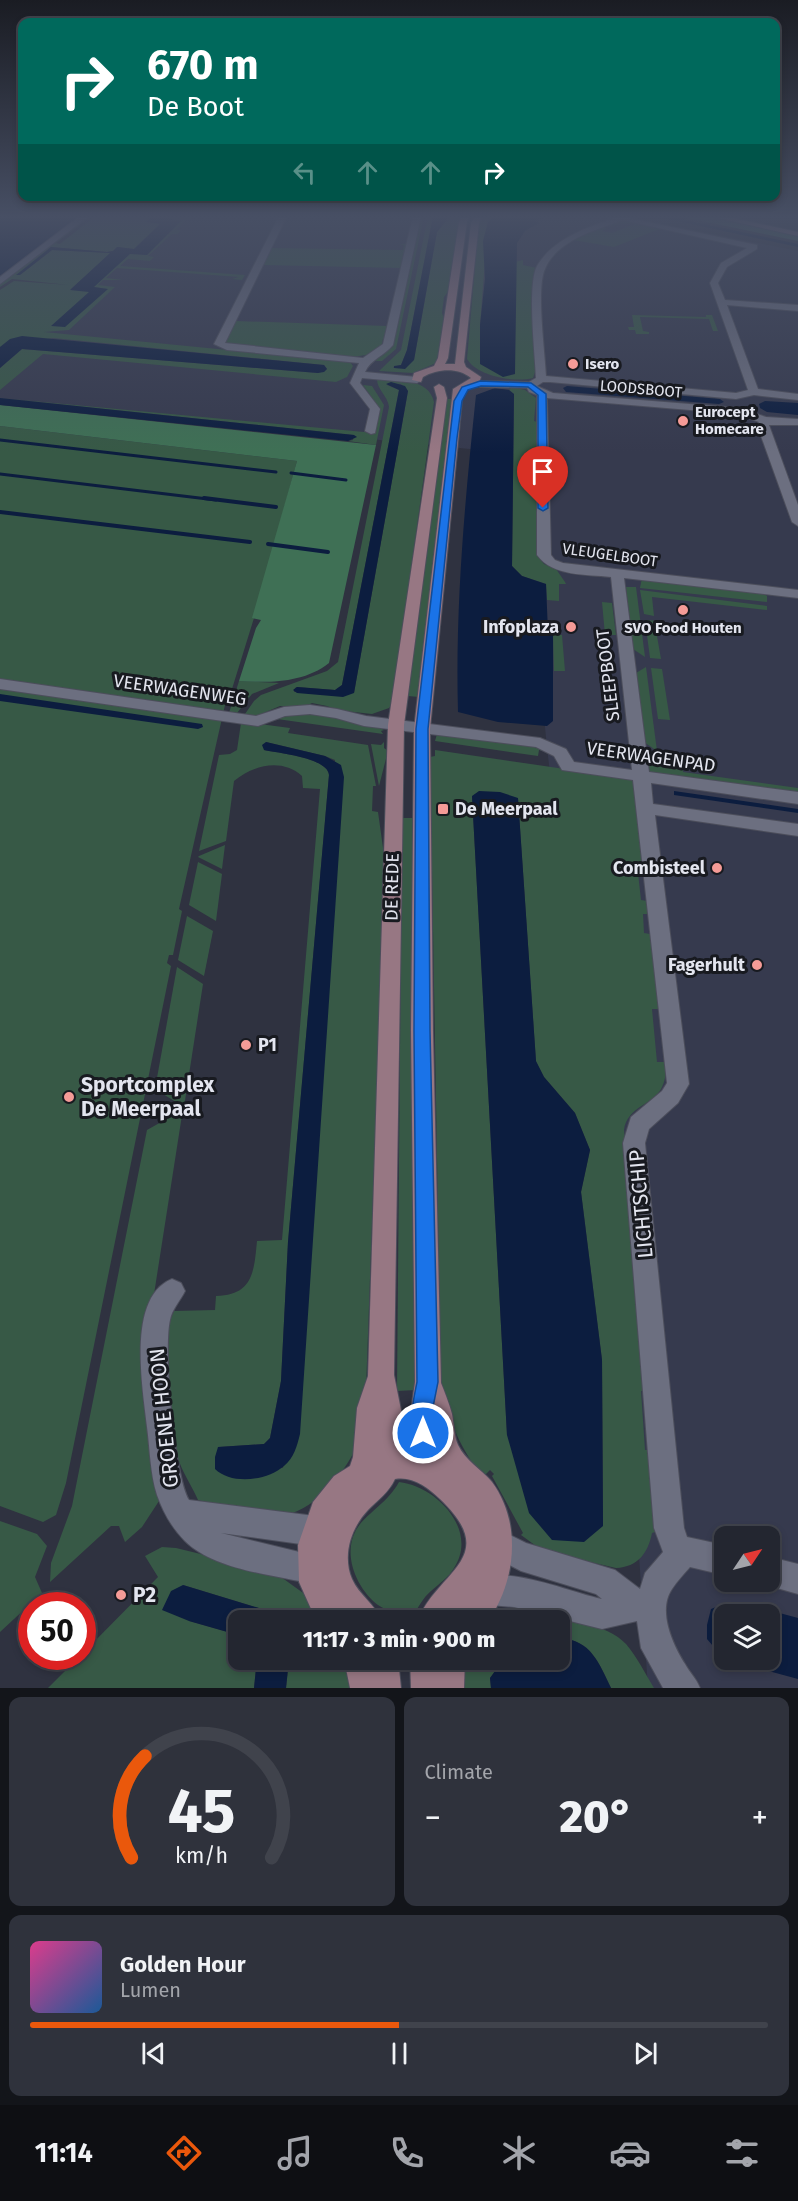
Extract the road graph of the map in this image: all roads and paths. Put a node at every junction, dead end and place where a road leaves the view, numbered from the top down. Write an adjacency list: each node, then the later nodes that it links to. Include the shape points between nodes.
1 (242, 295): 11 (street, via 218,342 220,346)
2 (399, 295): 11 (street, via 388,345)
3 (452, 295): 9 (main road)
4 (468, 295): 10 (main road)
5 (537, 295): 13 (street)
6 (716, 295): 7 (street)
7 (720, 302): 8 (street); 16 (street)
8 (798, 308)
9 (442, 364): 10 (main road); 14 (main road, via 427,375)
10 (464, 365): 12 (main road)
11 (362, 369): 14 (street); 23 (street, via 355,383 375,409)
12 (480, 380): 13 (street, LOODSBOOT); 15 (main road)
13 (536, 382): 17 (street, via 534,390); 18 (street, LOODSBOOT)
14 (429, 386): 15 (main road); 28 (main road, DE REDE)
15 (460, 393): 29 (main road, DE REDE)
16 (754, 393): 18 (street, LOODSBOOT); 19 (street, LOODSBOOT)
17 (542, 394): 20 (street, LOODSBOOT); 25 (street, VLEUGELBOOT, via 544,555 550,563 561,567)
18 (736, 396): 20 (street)
19 (798, 398)
20 (739, 411): 21 (street, LOODSBOOT)
21 (765, 420): 22 (street, LOODSBOOT); 24 (street, via 763,425)
22 (798, 422)
23 (371, 431)
24 (798, 522)
25 (616, 573): 26 (street, VLEUGELBOOT); 30 (street, SLEEPBOOT)
26 (798, 594)
27 (0, 684): 28 (street, VEERWAGENWEG, via 258,721 281,710 298,708 364,721)
28 (396, 722): 29 (street, VEERWAGENWEG); 36 (main road, DE REDE, via 381,1375 371,1408 367,1457)
29 (422, 726): 30 (street, VEERWAGENPAD, via 545,744 564,756 568,766); 35 (main road, DE REDE, via 428,1382 422,1412 423,1433)
30 (640, 776): 31 (street, VEERWAGENPAD); 32 (street, SLEEPBOOT)
31 (798, 798)
32 (644, 808): 33 (street); 40 (street, LICHTSCHIP, via 678,1084 670,1097 639,1124 634,1143 669,1528)
33 (798, 830)
34 (172, 1291): 37 (street, GROENE HOON, via 163,1299 157,1323 154,1371 168,1477 172,1497)
35 (442, 1465): 36 (main road); 39 (main road)
36 (374, 1468): 38 (main road, via 344,1484 330,1500); 42 (main road, via 371,1489 345,1516)
37 (181, 1513): 38 (street, GROENE HOON); 42 (street, GROENE HOON, via 205,1541 217,1546)
38 (315, 1531): 42 (main road)
39 (488, 1540): 45 (main road, via 497,1567); 46 (street, via 521,1556 604,1581); 49 (main road, via 472,1572)
40 (679, 1556): 41 (street, via 689,1551); 46 (street, via 656,1584)
41 (714, 1557)
42 (323, 1570): 47 (main road); 48 (main road)
43 (780, 1574): 44 (street)
44 (798, 1579)
45 (490, 1590): 46 (street, via 514,1592 602,1614); 50 (main road)
46 (644, 1608): 59 (street, via 657,1648)
47 (325, 1610)
48 (357, 1610)
49 (441, 1610)
50 (475, 1610)
51 (362, 1670): 55 (main road)
52 (383, 1670): 56 (main road)
53 (426, 1670): 57 (main road)
54 (449, 1670): 58 (main road)
55 (366, 1688)
56 (385, 1688)
57 (427, 1688)
58 (448, 1688)
59 (684, 1688)

